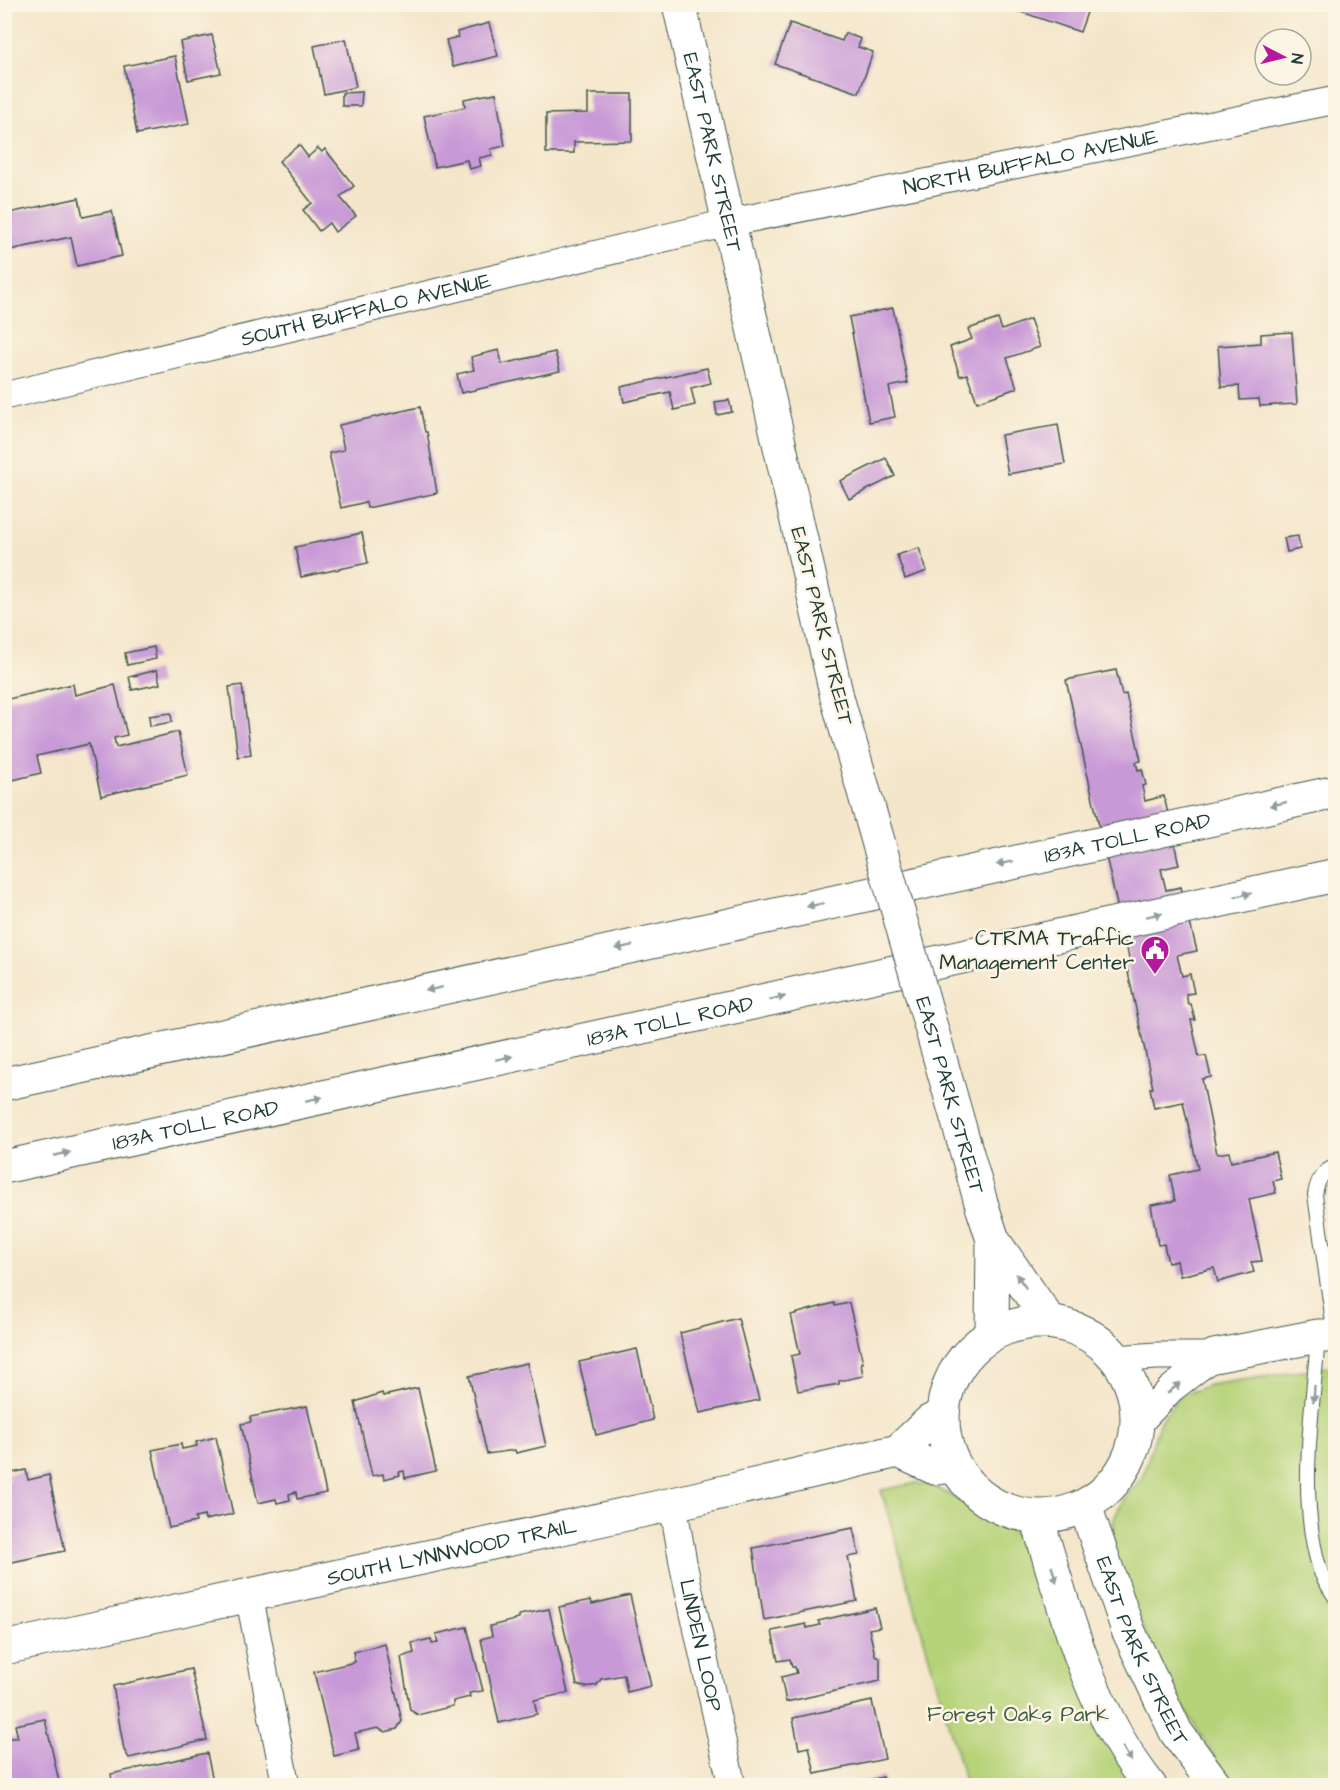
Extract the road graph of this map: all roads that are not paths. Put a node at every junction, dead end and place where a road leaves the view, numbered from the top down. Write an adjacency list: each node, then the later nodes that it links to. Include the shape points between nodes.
1 (679, 4): 3 (main road, EAST PARK STREET)
2 (1335, 100): 3 (street, NORTH BUFFALO AVENUE)
3 (727, 223): 4 (street, SOUTH BUFFALO AVENUE); 10 (main road, EAST PARK STREET, bridge, via 837,697)
4 (4, 396)
5 (1335, 792): 7 (main road, 183A TOLL ROAD, one-way to 7)
6 (1335, 875): 9 (main road, 183A TOLL ROAD, one-way to 6)
7 (4, 1083)
8 (1334, 1166): 13 (lane, via 1317,1182 1315,1195)
9 (4, 1167)
10 (993, 1240): 11 (main road, EAST PARK STREET, one-way to 10); 12 (main road, EAST PARK STREET)
11 (1050, 1322): 12 (main road, via 1020,1323); 15 (main road, via 1075,1328 1098,1341)
12 (992, 1333): 16 (main road, via 957,1367 946,1390)
13 (1330, 1336): 14 (main road); 24 (lane, one-way to 24, via 1309,1467 1310,1519 1320,1571)
14 (1214, 1356): 15 (street); 17 (street, one-way to 14, via 1171,1389)
15 (1117, 1359): 17 (main road, via 1133,1390)
16 (942, 1415): 18 (main road, SOUTH LYNNWOOD TRAIL); 19 (main road, via 944,1442)
17 (1137, 1425): 21 (main road, via 1133,1449 1122,1472 1105,1492)
18 (898, 1451): 19 (main road, via 935,1468); 20 (main road, SOUTH LYNNWOOD TRAIL)
19 (954, 1466): 22 (main road, via 969,1487 989,1503 1012,1514)
20 (673, 1504): 23 (main road, SOUTH LYNNWOOD TRAIL); 27 (street, LINDEN LOOP)
21 (1085, 1506): 22 (main road, via 1062,1515); 29 (main road, EAST PARK STREET, via 1128,1630 1166,1712 1176,1732)
22 (1037, 1518): 28 (main road, one-way to 28, via 1078,1653 1127,1756)
23 (249, 1595): 25 (main road, SOUTH LYNNWOOD TRAIL); 26 (street)
24 (1335, 1598)
25 (4, 1648)
26 (286, 1785)
27 (732, 1785)
28 (1150, 1785)
29 (1216, 1785)

